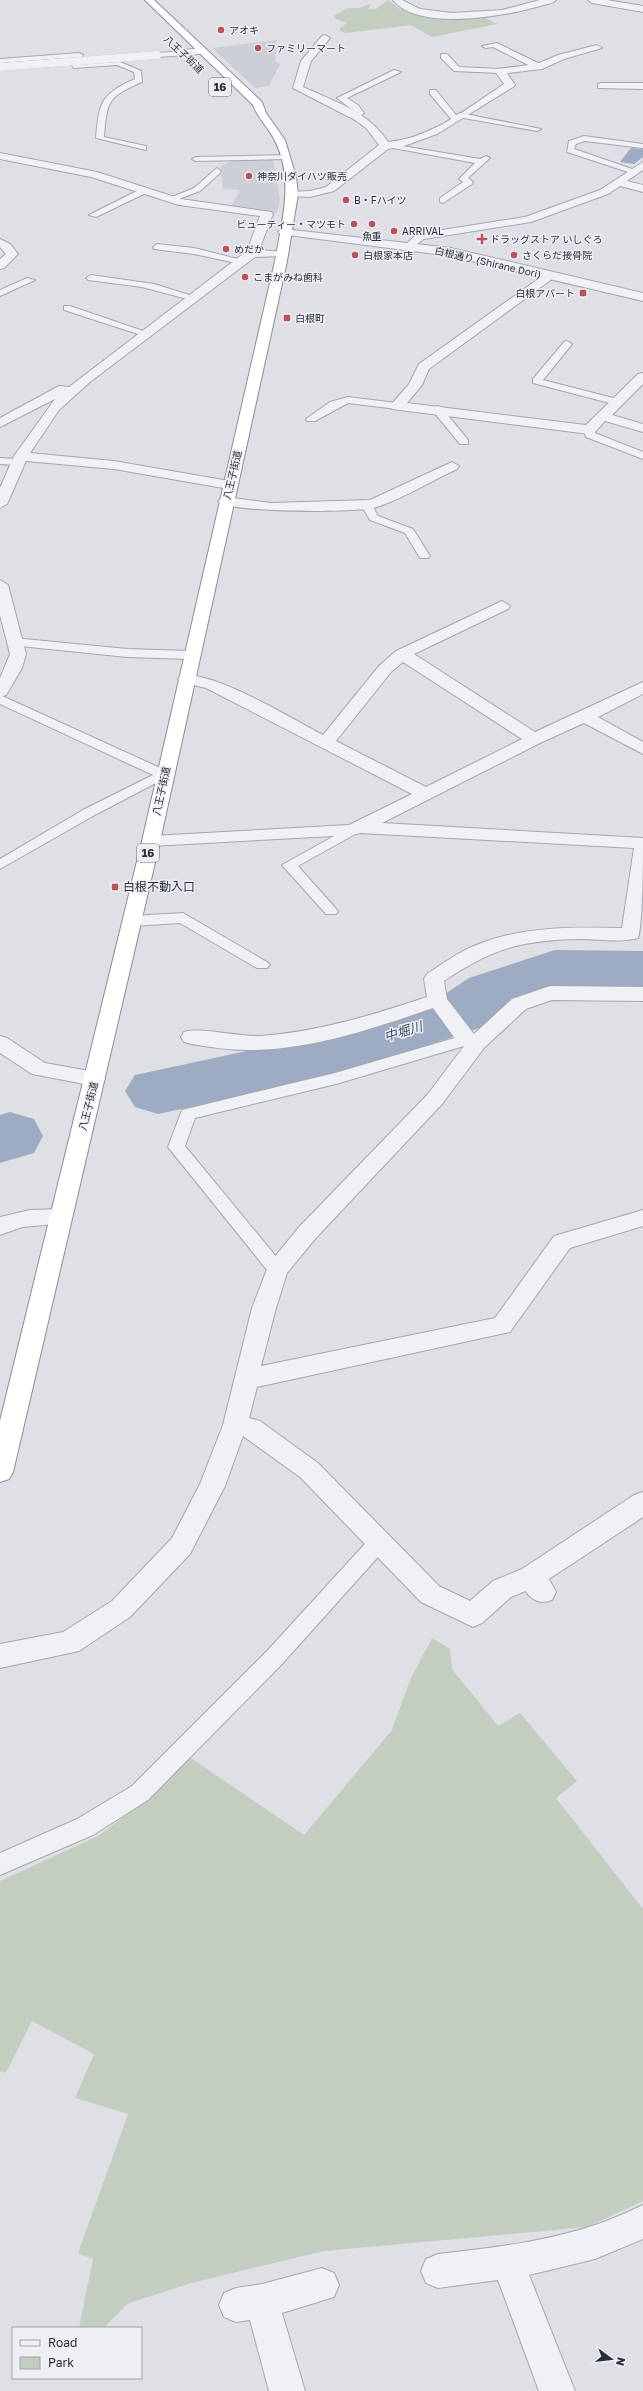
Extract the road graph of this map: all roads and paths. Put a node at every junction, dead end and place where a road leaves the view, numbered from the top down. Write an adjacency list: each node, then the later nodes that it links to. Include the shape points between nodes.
1 (149, 0): 10 (highway, 八王子街道 / 16)
2 (397, 0): 3 (street, via 415,10 458,16 512,11)
3 (552, 0)
4 (592, 0): 5 (street)
5 (643, 9)
6 (325, 38): 26 (street, via 306,61 298,88)
7 (172, 42): 14 (highway, 八王子街道)
8 (486, 46): 16 (lane, via 494,45)
9 (597, 48): 16 (street, via 561,57)
10 (202, 51): 14 (street); 25 (highway, 八王子街道 / 16, via 248,93 258,104)
11 (103, 53): 12 (lane)
12 (68, 56): 15 (lane); 31 (lane, via 74,66 118,63 137,71 139,80 112,92 104,102 100,138)
13 (444, 56): 19 (lane, via 457,70)
14 (187, 57): 17 (lane, bridge, via 157,56)
15 (0, 61)
16 (539, 66): 19 (street)
17 (0, 67)
18 (398, 72): 26 (lane, via 341,98 360,113)
19 (502, 74): 20 (lane); 27 (street, via 510,85)
20 (467, 78)
21 (601, 86): 22 (street)
22 (643, 86)
23 (433, 92): 27 (lane)
24 (240, 102): 25 (highway, 八王子街道 / 16)
25 (261, 113): 33 (highway, 八王子街道 / 16, via 280,140)
26 (355, 116): 29 (street, via 375,130)
27 (458, 117): 28 (lane); 29 (street, via 437,130)
28 (537, 129)
29 (389, 146): 40 (street, via 330,189 310,194); 42 (lane, via 484,160 463,179 469,182)
30 (643, 146): 35 (lane, via 584,138 572,143 570,150)
31 (143, 148)
32 (0, 156): 39 (street, via 93,174)
33 (286, 157): 34 (lane); 40 (highway, 八王子街道 / 16)
34 (196, 159)
35 (638, 168): 37 (street)
36 (217, 171): 41 (lane, via 204,186)
37 (620, 182): 38 (street); 46 (street, via 604,192 527,220 421,236)
38 (643, 189)
39 (145, 190): 41 (street); 43 (lane)
40 (292, 194): 44 (highway, 八王子街道 / 16)
41 (171, 199): 48 (street, via 220,209 267,214)
42 (443, 200)
43 (93, 215)
44 (284, 232): 46 (street, 白根通り (Shirane Dori)); 49 (highway, 八王子街道 / 16)
45 (0, 242): 51 (street, via 12,254)
46 (410, 246): 52 (street, 白根通り (Shirane Dori), via 451,252)
47 (157, 248): 50 (lane, via 194,251)
48 (252, 253): 49 (street); 50 (street)
49 (281, 254): 78 (highway, 八王子街道 / 16, via 264,341)
50 (241, 261): 57 (street)
51 (0, 265)
52 (548, 276): 58 (street, 白根通り (Shirane Dori)); 66 (street, via 424,368 415,385)
53 (91, 278): 57 (lane, via 125,280 162,287)
54 (30, 280): 55 (lane)
55 (0, 293)
56 (26, 293): 59 (lane, via 10,294)
57 (191, 297): 61 (street)
58 (643, 297)
59 (0, 298)
60 (67, 308): 61 (lane)
61 (144, 333): 64 (street)
62 (567, 344): 65 (lane, via 537,381)
63 (643, 377): 65 (street)
64 (84, 378): 70 (street); 75 (street, via 54,407)
65 (617, 402): 68 (street)
66 (397, 406): 67 (street); 69 (lane, via 354,399 340,401)
67 (437, 409): 72 (street); 73 (lane)
68 (605, 417): 71 (street); 72 (street)
69 (311, 419)
70 (0, 423)
71 (643, 428)
72 (589, 430): 74 (lane, via 590,435)
73 (464, 442)
74 (643, 456)
75 (19, 459): 76 (lane); 78 (street, via 114,465); 79 (street)
76 (0, 462)
77 (452, 466): 80 (street)
78 (227, 493): 80 (street, via 271,507); 86 (highway, 八王子街道 / 16)
79 (0, 504)
80 (367, 505): 81 (lane, via 374,518 409,531)
81 (424, 556)
82 (0, 585): 84 (street)
83 (502, 606): 85 (street)
84 (14, 642): 86 (lane, via 127,653); 88 (street, via 18,654 14,668)
85 (402, 654): 92 (street); 93 (street, via 385,669)
86 (191, 655): 87 (highway, 八王子街道 / 16)
87 (186, 680): 93 (street, via 211,684); 95 (highway, 八王子街道 / 16)
88 (2, 685)
89 (643, 687): 91 (street)
90 (0, 699): 95 (lane)
91 (585, 717): 92 (street); 94 (street)
92 (534, 739): 96 (street)
93 (325, 743): 96 (street)
94 (643, 749)
95 (164, 775): 98 (highway, 八王子街道 / 16); 101 (lane, via 88,813)
96 (426, 794): 97 (street)
97 (356, 829): 98 (street); 99 (street); 102 (lane, via 289,866)
98 (151, 842): 103 (highway, 八王子街道 / 16)
99 (643, 843)
100 (643, 846): 106 (street, via 630,934 570,932 517,938 480,950 434,979)
101 (0, 864)
102 (331, 911)
103 (132, 921): 104 (lane, via 182,918); 110 (highway, 八王子街道 / 16)
104 (262, 965)
105 (643, 994): 108 (street, via 551,993 519,1004)
106 (438, 1000): 107 (street, via 366,1024 267,1042 218,1041); 108 (street)
107 (192, 1037)
108 (467, 1041): 114 (street, via 435,1099 307,1233); 114 (lane, via 336,1078 188,1114 176,1147)
109 (0, 1043): 110 (street, via 40,1069)
110 (95, 1080): 111 (highway, 八王子街道 / 16)
111 (60, 1217): 113 (street, via 17,1220); 117 (highway, 八王子街道 / 16)
112 (643, 1218): 115 (street, via 562,1242 502,1326)
113 (0, 1227)
114 (277, 1270): 115 (street, via 264,1308)
115 (247, 1379): 116 (street)
116 (234, 1425): 119 (street, via 251,1428 309,1470); 120 (street, via 212,1486 181,1546 121,1609 69,1643)
117 (0, 1472)
118 (643, 1503): 119 (street, via 537,1584 502,1589 473,1615 430,1594)
119 (379, 1542): 121 (lane, via 275,1657 140,1793 85,1827)
120 (0, 1656)
121 (0, 1864)
122 (643, 2222): 123 (street, via 616,2236)
123 (508, 2263): 124 (street); 127 (street)
124 (438, 2271)
125 (322, 2285): 126 (street, via 249,2303)
126 (287, 2391)
127 (557, 2391)

